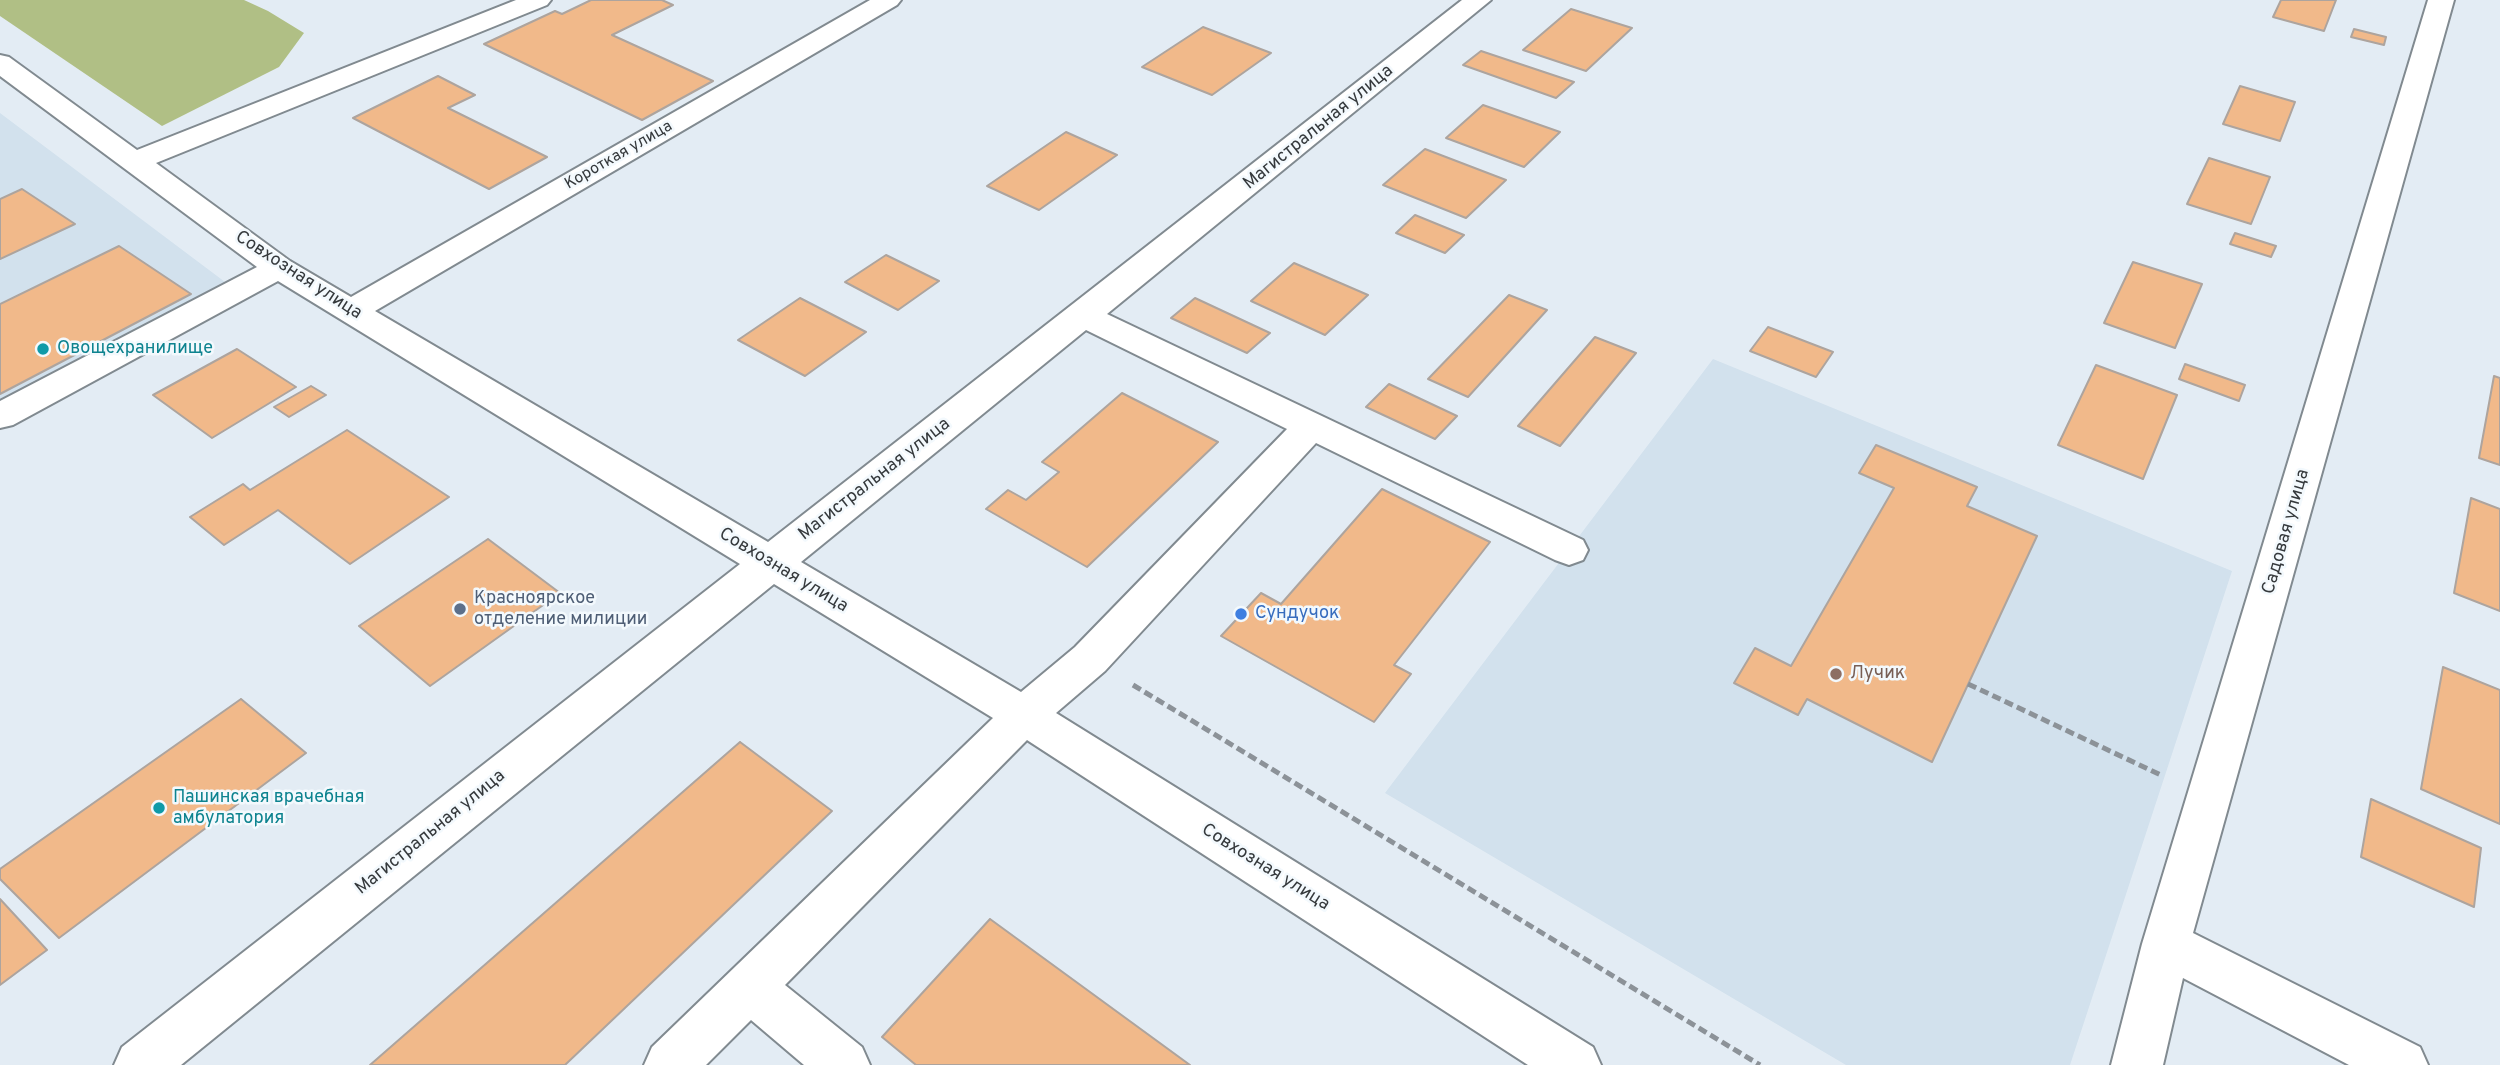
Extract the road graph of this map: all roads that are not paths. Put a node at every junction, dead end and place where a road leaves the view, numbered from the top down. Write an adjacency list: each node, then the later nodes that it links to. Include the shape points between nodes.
1 (538, 0): 6 (street)
2 (1478, 0): 9 (street, Магистральная улица)
3 (2441, 0): 15 (street, Садовая улица)
4 (873, 3): 8 (street, Короткая улица)
5 (0, 63): 6 (street, Совхозная улица)
6 (136, 161): 7 (street, Совхозная улица)
7 (279, 268): 8 (street, Совхозная улица); 10 (street)
8 (350, 312): 13 (street, Совхозная улица)
9 (1084, 316): 11 (street); 13 (street, Магистральная улица)
10 (0, 416)
11 (1310, 427): 12 (street); 14 (street, via 1090,659)
12 (1569, 550)
13 (770, 563): 14 (street, Совхозная улица); 17 (street, Магистральная улица)
14 (1024, 715): 16 (street); 20 (street, Совхозная улица)
15 (2166, 944): 21 (street, Садовая улица); 22 (street)
16 (749, 987): 18 (street); 19 (street)
17 (140, 1065)
18 (670, 1065)
19 (844, 1065)
20 (1575, 1065)
21 (2137, 1065)
22 (2402, 1065)

